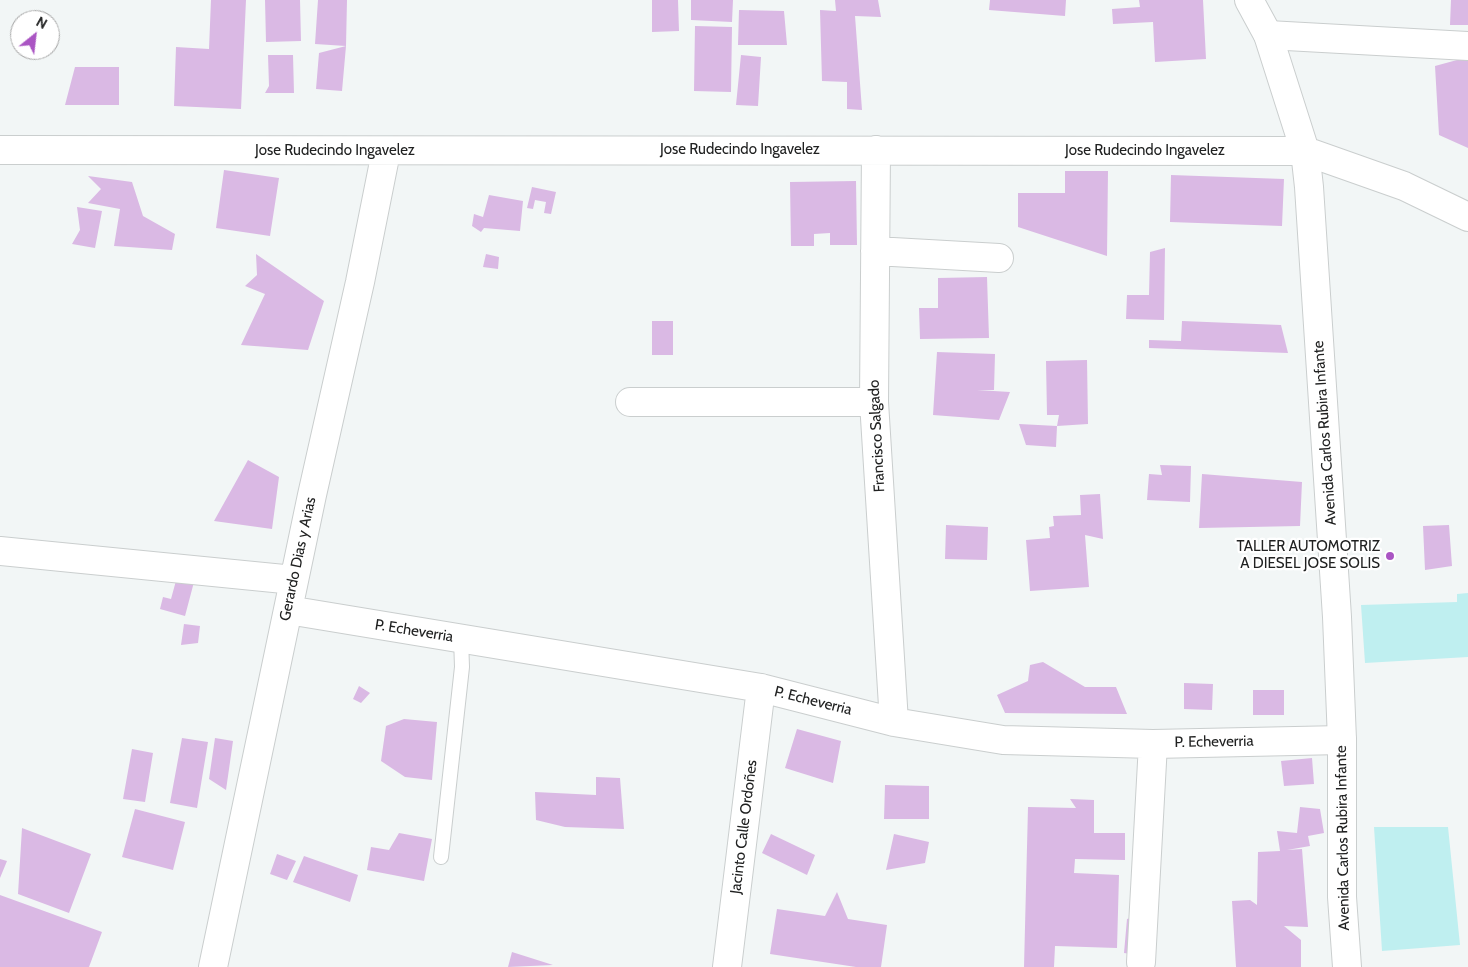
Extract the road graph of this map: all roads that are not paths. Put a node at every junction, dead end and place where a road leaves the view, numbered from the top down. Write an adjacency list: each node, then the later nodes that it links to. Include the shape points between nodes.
1 (1249, 0): 2 (street, Avenida Carlos Rubira Infante)
2 (1268, 35): 3 (street); 6 (street, Avenida Carlos Rubira Infante)
3 (1468, 46)
4 (0, 150): 7 (street, Jose Rudecindo Ingavelez)
5 (876, 150): 6 (street, Jose Rudecindo Ingavelez); 7 (street, Jose Rudecindo Ingavelez); 9 (street, Francisco Salgado)
6 (1305, 151): 8 (street, Jose Rudecindo Ingavelez, via 1404,186); 19 (street, Avenida Carlos Rubira Infante, via 1336,597)
7 (386, 152): 14 (street, Gerardo Dias y Arias)
8 (1468, 216)
9 (876, 251): 10 (street); 12 (street, Francisco Salgado)
10 (998, 258)
11 (630, 402): 12 (street)
12 (874, 402): 18 (street, Francisco Salgado)
13 (0, 550): 14 (street)
14 (294, 580): 15 (street, Gerardo Dias y Arias)
15 (288, 610): 16 (street, P. Echeverria); 23 (street, Gerardo Dias y Arias)
16 (461, 638): 17 (street, P. Echeverria); 21 (lane, via 462,667)
17 (761, 688): 18 (street, P. Echeverria); 24 (street, Jacinto Calle Ordoñes)
18 (894, 722): 20 (street, P. Echeverria, via 1003,740)
19 (1342, 740): 20 (street, P. Echeverria); 25 (street, Avenida Carlos Rubira Infante, via 1342,897)
20 (1154, 744): 22 (street)
21 (441, 857)
22 (1141, 962)
23 (213, 967)
24 (728, 967)
25 (1347, 967)

